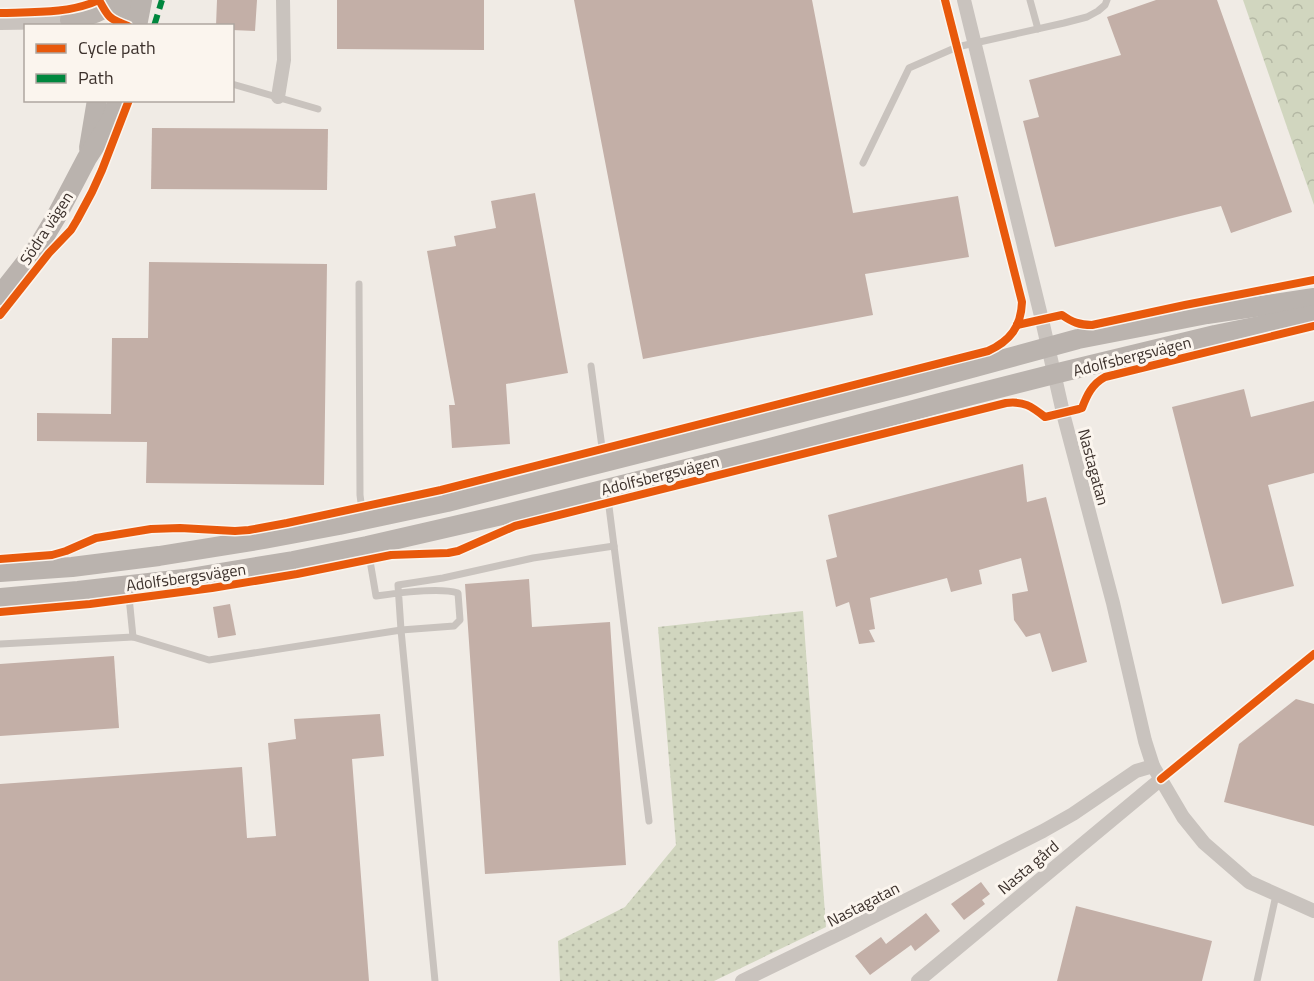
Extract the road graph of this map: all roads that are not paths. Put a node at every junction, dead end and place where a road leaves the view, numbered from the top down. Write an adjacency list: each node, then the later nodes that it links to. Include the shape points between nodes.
1 (119, 0): 9 (main road)
2 (128, 0): 10 (main road)
3 (142, 0): 11 (main road)
4 (283, 0): 17 (street, via 284,60)
5 (964, 0): 15 (street, Nastagatan)
6 (1030, 0): 12 (lane)
7 (1107, 0): 12 (lane, via 1087,16)
8 (0, 21): 9 (street)
9 (79, 23)
10 (120, 24)
11 (137, 24)
12 (1038, 29): 15 (lane)
13 (0, 32): 14 (street)
14 (24, 32)
15 (975, 42): 22 (lane, via 909,68); 27 (street, Nastagatan)
16 (234, 85): 17 (lane)
17 (278, 97): 20 (lane)
18 (97, 102): 21 (main road, Södra vägen)
19 (117, 102): 21 (main road, Södra vägen, via 111,121)
20 (318, 109)
21 (87, 158): 24 (main road, Södra vägen, via 38,247)
22 (863, 163)
23 (359, 284): 32 (lane)
24 (0, 295)
25 (1314, 298): 27 (main road, Adolfsbergsvägen, via 1147,325)
26 (1314, 315): 29 (main road, Adolfsbergsvägen)
27 (1048, 348): 29 (street, Nastagatan); 30 (main road, Adolfsbergsvägen)
28 (591, 366): 30 (lane)
29 (1054, 374): 31 (main road, Adolfsbergsvägen); 43 (street, Nastagatan)
30 (604, 462): 31 (main road); 32 (main road, Adolfsbergsvägen)
31 (607, 488): 33 (main road, Adolfsbergsvägen); 34 (lane)
32 (363, 520): 33 (main road); 35 (main road, Adolfsbergsvägen)
33 (367, 546): 37 (main road, Adolfsbergsvägen); 38 (lane, via 376,597)
34 (614, 546): 38 (lane, via 398,585); 45 (lane)
35 (126, 560): 36 (main road, Adolfsbergsvägen); 37 (main road)
36 (0, 573)
37 (128, 586): 39 (main road, Adolfsbergsvägen); 41 (lane)
38 (399, 593): 40 (lane); 40 (lane, via 458,593 460,620 454,626)
39 (0, 598)
40 (401, 630): 41 (lane, via 209,660); 48 (lane)
41 (133, 637): 42 (lane)
42 (0, 644)
43 (1153, 766): 44 (street, Nastagatan); 49 (street, Nastagatan, via 1136,771 1043,831)
44 (1161, 779): 46 (street, Nastagatan, via 1204,843 1249,882); 50 (street, Nasta gård)
45 (650, 821)
46 (1276, 895): 47 (street, Nastagatan); 51 (lane)
47 (1314, 910)
48 (435, 981)
49 (742, 981)
50 (918, 981)
51 (1257, 981)

